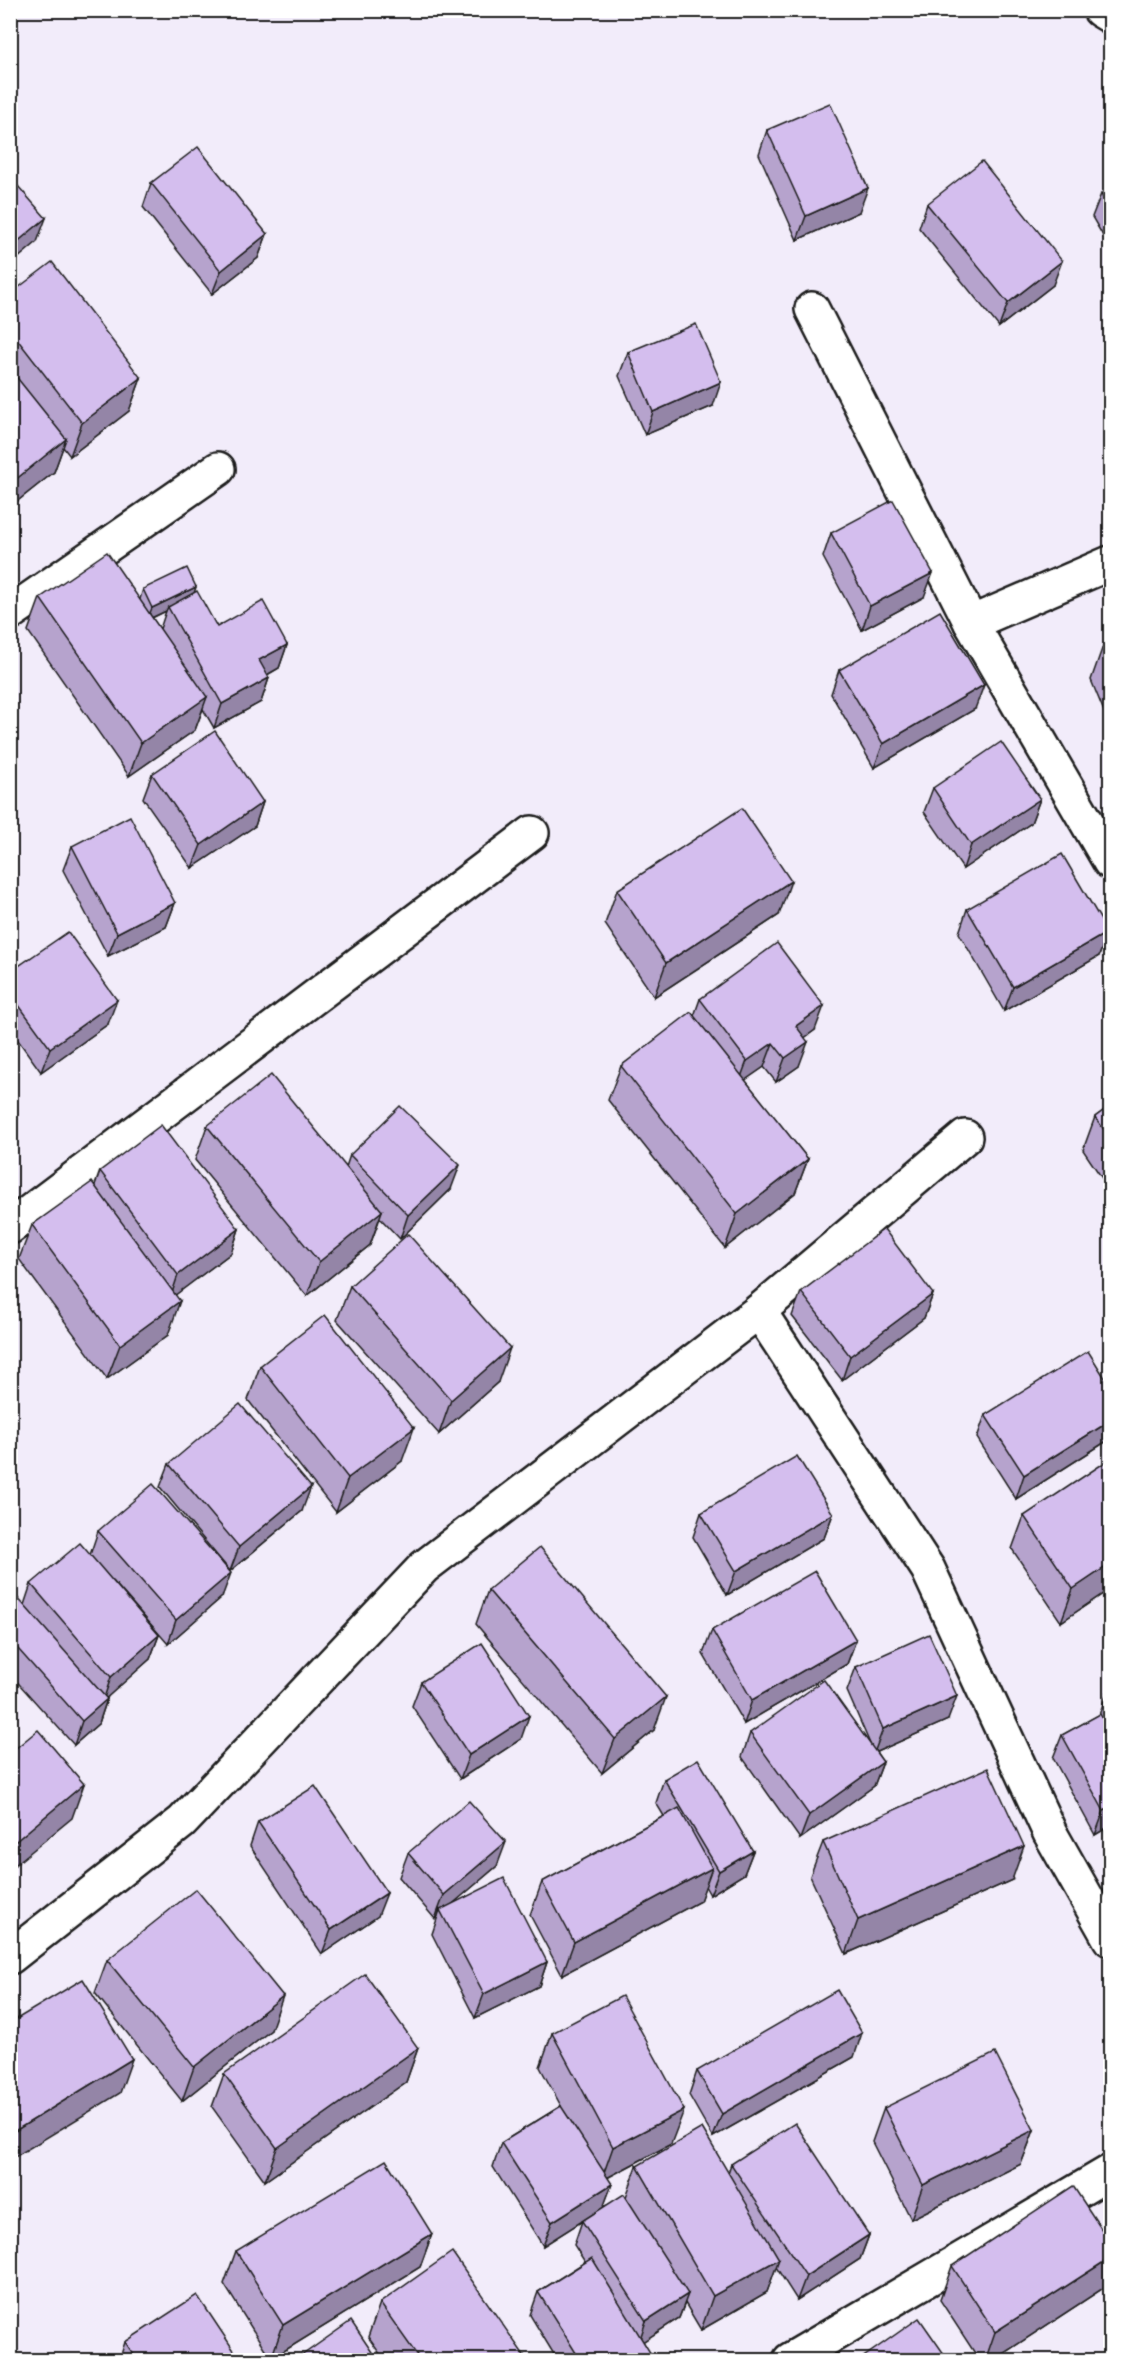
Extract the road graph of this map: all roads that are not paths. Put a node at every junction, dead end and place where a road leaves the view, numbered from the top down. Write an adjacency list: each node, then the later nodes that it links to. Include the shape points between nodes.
1 (1100, 10): 2 (street)
2 (1110, 16)
3 (812, 309): 7 (street)
4 (218, 469): 6 (street)
5 (1110, 563): 7 (street)
6 (10, 613)
7 (971, 623): 9 (street)
8 (532, 833): 11 (street)
9 (1110, 862)
10 (965, 1137): 12 (street)
11 (10, 1227)
12 (759, 1311): 13 (street, via 928,1569 1050,1833); 14 (street, via 424,1567 182,1822)
13 (1110, 1939)
14 (10, 1957)
15 (1110, 2172): 16 (street)
16 (790, 2361)

